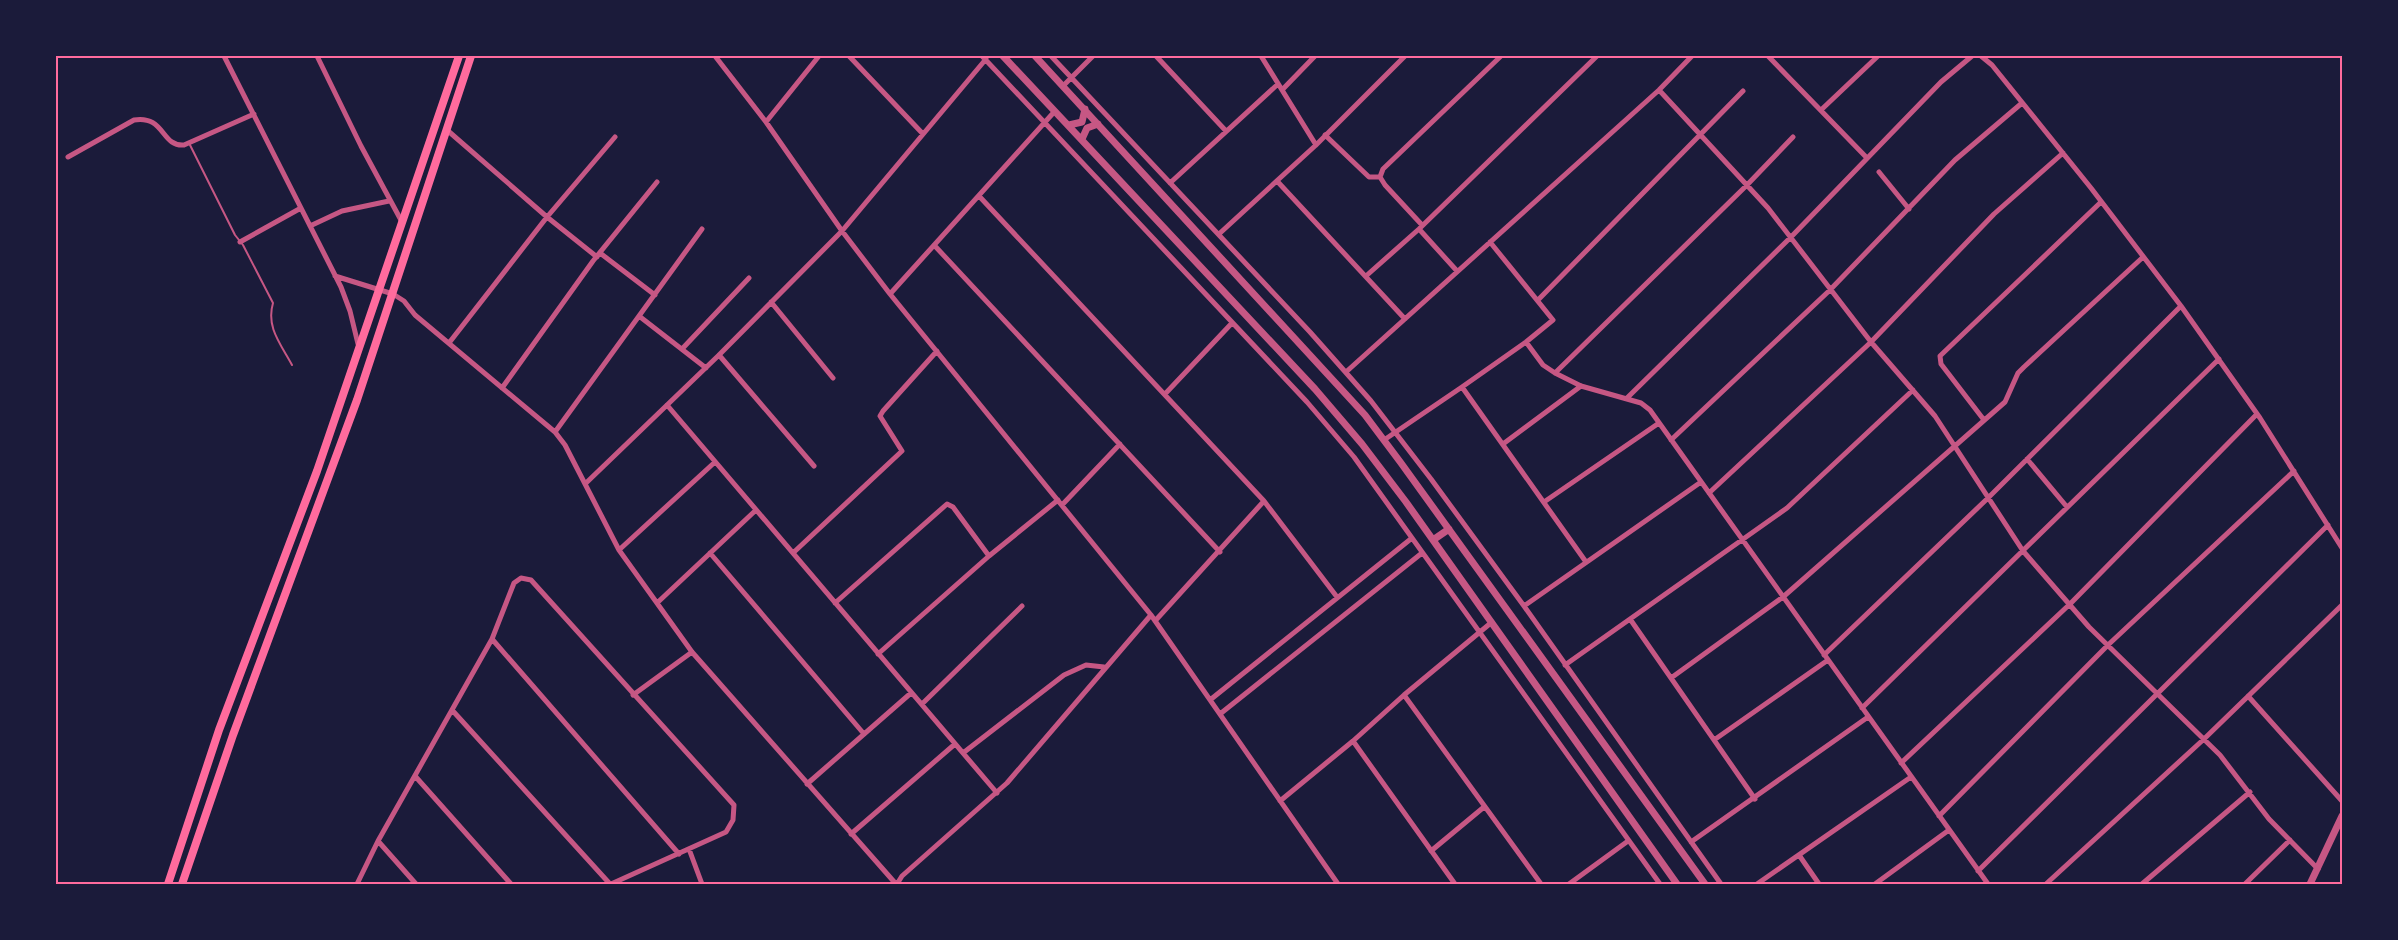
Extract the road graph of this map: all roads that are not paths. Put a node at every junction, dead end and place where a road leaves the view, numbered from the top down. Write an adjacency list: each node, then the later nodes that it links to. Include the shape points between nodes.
1 (224, 56): 36 (street)
2 (317, 56): 61 (street)
3 (459, 56): 66 (main road)
4 (471, 56): 41 (main road)
5 (714, 56): 37 (street)
6 (819, 56): 37 (street)
7 (849, 56): 43 (street)
8 (1003, 56): 35 (street)
9 (1035, 56): 28 (street)
10 (1051, 56): 26 (street)
11 (1093, 56): 26 (street)
12 (1156, 56): 42 (street)
13 (1315, 56): 29 (street)
14 (1405, 56): 44 (street)
15 (1501, 56): 55 (street, via 1383,169)
16 (1597, 56): 68 (street)
17 (1692, 56): 30 (street)
18 (1768, 56): 25 (street)
19 (1779, 56): 25 (street)
20 (1878, 56): 34 (street)
21 (1972, 56): 53 (street)
22 (1981, 56): 32 (street)
23 (984, 57): 38 (street); 43 (street)
24 (1261, 57): 27 (street)
25 (1774, 61): 34 (street)
26 (1071, 77): 28 (street); 58 (street)
27 (1278, 84): 29 (street); 42 (street)
28 (1063, 86): 33 (street)
29 (1282, 90): 50 (street)
30 (1659, 90): 45 (street); 74 (street)
31 (1743, 92): 45 (street)
32 (2022, 103): 51 (street); 64 (street, via 1955,160)
33 (1084, 109): 39 (street); 40 (street, via 1082,122)
34 (1821, 110): 53 (street)
35 (1055, 111): 38 (street); 40 (street)
36 (254, 114): 49 (street); 63 (street)
37 (766, 122): 70 (street)
38 (1045, 123): 60 (street); 92 (street)
39 (1098, 124): 48 (street, via 1087,128); 118 (street, via 1323,368)
40 (1069, 125): 48 (street)
41 (447, 130): 65 (street); 84 (main road)
42 (1226, 131): 58 (street)
43 (923, 134): 70 (street)
44 (1325, 135): 50 (street); 55 (street, via 1369,177)
45 (1702, 135): 59 (street); 87 (street)
46 (615, 137): 65 (street)
47 (1793, 137): 59 (street)
48 (1082, 139): 139 (street, via 1321,396)
49 (189, 143): 52 (street, via 172,144 155,123 145,118 134,120); 73 (lane)
50 (1316, 145): 56 (street)
51 (2063, 153): 62 (street); 94 (street, via 1994,214)
52 (69, 158)
53 (1867, 158): 72 (street)
54 (1879, 172): 64 (street)
55 (1380, 177): 68 (street)
56 (1277, 181): 71 (street); 80 (street)
57 (657, 182): 76 (street)
58 (1170, 183): 71 (street)
59 (1747, 185): 72 (street); 104 (street)
60 (979, 196): 75 (street); 110 (street)
61 (390, 201): 66 (street); 67 (street, via 342,211)
62 (2102, 202): 77 (street); 114 (street, via 1940,356 1941,364)
63 (301, 208): 67 (street); 73 (street)
64 (1909, 209): 83 (street)
65 (547, 217): 76 (street); 95 (street)
66 (402, 222): 82 (main road)
67 (310, 226): 79 (street)
68 (1420, 227): 78 (street); 80 (street)
69 (702, 229): 86 (street)
70 (842, 231): 85 (street); 88 (street)
71 (1219, 234): 103 (street)
72 (1791, 237): 83 (street); 111 (street)
73 (240, 242): 101 (lane, via 273,303 270,323)
74 (1490, 242): 78 (street); 87 (street)
75 (934, 245): 85 (street); 120 (street)
76 (598, 255): 86 (street); 108 (street)
77 (2142, 258): 89 (street); 114 (street, via 2018,373 2009,396)
78 (1457, 271): 91 (street)
79 (335, 276): 82 (street); 96 (street, via 350,311)
80 (1366, 276): 91 (street)
81 (749, 278): 97 (street)
82 (379, 288): 84 (street); 96 (main road)
83 (1830, 290): 94 (street); 119 (street)
84 (393, 294): 95 (street); 213 (main road)
85 (890, 294): 98 (street)
86 (655, 295): 90 (street)
87 (1538, 300): 93 (street, via 1552,322)
88 (771, 302): 99 (street); 105 (street)
89 (2181, 306): 100 (street); 123 (street)
90 (639, 316): 97 (street); 116 (street)
91 (1405, 319): 103 (street)
92 (1232, 322): 110 (street); 138 (street, via 1354,457)
93 (1526, 342): 104 (street); 107 (street)
94 (1870, 342): 109 (street); 129 (street)
95 (449, 344): 108 (street)
96 (359, 349): 212 (main road, via 219,730)
97 (682, 349): 102 (street)
98 (937, 351): 133 (street); 146 (street, via 880,416 902,451)
99 (719, 356): 102 (street); 125 (street)
100 (2219, 359): 113 (street); 134 (street)
101 (292, 365)
102 (706, 368): 112 (street)
103 (1346, 372): 117 (street)
104 (1555, 373): 106 (street)
105 (833, 378)
106 (1581, 386): 111 (street); 121 (street)
107 (1462, 387): 117 (street); 121 (street)
108 (502, 388): 116 (street)
109 (1913, 390): 122 (street); 140 (street, via 1787,508)
110 (1165, 394): 131 (street)
111 (1627, 398): 115 (street, via 1650,410)
112 (667, 405): 124 (street); 128 (street)
113 (2258, 414): 126 (street); 154 (street)
114 (1984, 420): 122 (street)
115 (1659, 423): 119 (street); 132 (street)
116 (555, 432): 128 (street)
117 (1395, 432): 118 (street); 157 (street)
118 (1384, 440): 137 (street)
119 (1671, 440): 127 (street)
120 (1120, 444): 133 (street); 144 (street)
121 (1503, 444): 132 (street)
122 (1955, 445): 130 (street); 151 (street)
123 (2027, 459): 130 (street); 134 (street)
124 (715, 462): 135 (street); 142 (street)
125 (814, 465)
126 (2294, 471): 136 (street); 164 (street)
127 (1701, 482): 129 (street); 149 (street)
128 (585, 484): 142 (street)
129 (1709, 493): 140 (street)
130 (1988, 498): 143 (street); 167 (street)
131 (1264, 501): 144 (street); 150 (street)
132 (1544, 502): 149 (street)
133 (1060, 503): 148 (street); 158 (street)
134 (2067, 507): 143 (street)
135 (756, 510): 145 (street); 146 (street)
136 (2328, 525): 141 (street); 174 (street)
137 (1449, 529): 139 (street); 226 (street)
138 (1412, 538): 147 (street); 150 (street)
139 (1433, 540): 161 (street)
140 (1742, 540): 151 (street); 159 (street)
141 (2343, 548)
142 (619, 550): 152 (street)
143 (2023, 550): 154 (street); 178 (street)
144 (1220, 552): 160 (street)
145 (710, 553): 152 (street); 182 (street)
146 (793, 553): 153 (street)
147 (1422, 553): 162 (street); 180 (street)
148 (989, 556): 153 (street, via 947,504); 166 (street)
149 (1586, 562): 157 (street)
150 (1337, 597): 176 (street)
151 (1783, 597): 167 (street); 170 (street)
152 (657, 603): 165 (street)
153 (835, 603): 166 (street)
154 (2071, 603): 164 (street); 188 (street)
155 (2343, 605): 175 (street)
156 (1022, 606): 177 (street)
157 (1524, 606): 168 (street)
158 (1150, 615): 160 (street); 169 (street)
159 (1630, 619): 168 (street); 170 (street)
160 (1155, 621): 176 (street)
161 (1492, 622): 162 (street); 225 (street)
162 (1479, 633): 173 (street); 204 (street)
163 (492, 639): 172 (street, via 514,583 521,578 531,580); 179 (street); 208 (street)
164 (2108, 645): 174 (street); 198 (street)
165 (692, 652): 172 (street); 191 (street)
166 (878, 654): 171 (street)
167 (1826, 658): 178 (street); 184 (street)
168 (1565, 665): 205 (street)
169 (1104, 667): 187 (street, via 1086,665 1065,675); 193 (street)
170 (1671, 678): 184 (street)
171 (911, 693): 177 (street); 182 (street)
172 (633, 695): 206 (street, via 734,805 733,820 726,832)
173 (1404, 695): 185 (street); 197 (street)
174 (2157, 695): 183 (street); 211 (street)
175 (2248, 696): 183 (street); 196 (street)
176 (1210, 700): 180 (street)
177 (921, 704): 186 (street)
178 (1862, 708): 181 (street)
179 (452, 710): 189 (street); 217 (street)
180 (1220, 714): 195 (street)
181 (1868, 717): 188 (street); 194 (street)
182 (864, 734): 191 (street)
183 (2204, 739): 192 (street); 232 (street)
184 (1714, 740): 194 (street)
185 (1353, 741): 195 (street); 207 (street)
186 (955, 744): 187 (street); 201 (street)
187 (963, 753): 193 (street)
188 (1901, 763): 190 (street)
189 (415, 776): 203 (street); 216 (street)
190 (1911, 777): 198 (street); 209 (street)
191 (807, 784): 201 (street)
192 (2250, 792): 202 (street); 233 (street)
193 (997, 793): 219 (street)
194 (1755, 799): 205 (street)
195 (1280, 801): 220 (street)
196 (2343, 801)
197 (1484, 807): 207 (street); 222 (street)
198 (1939, 816): 200 (street)
199 (2343, 816): 210 (street)
200 (1949, 830): 211 (street); 230 (street)
201 (851, 834): 219 (street)
202 (2290, 840): 210 (street); 234 (street)
203 (378, 841): 214 (street); 215 (street)
204 (1629, 841): 223 (street); 224 (street)
205 (1691, 842): 227 (street)
206 (689, 849): 208 (street); 218 (street)
207 (1431, 851): 221 (street)
208 (679, 854): 217 (street)
209 (1799, 855): 228 (street); 229 (street)
210 (2318, 869): 235 (street)
211 (1978, 871): 231 (street)
212 (168, 885)
213 (182, 885)
214 (357, 885)
215 (416, 885)
216 (511, 885)
217 (611, 885)
218 (702, 885)
219 (896, 885)
220 (1338, 885)
221 (1455, 885)
222 (1540, 885)
223 (1569, 885)
224 (1660, 885)
225 (1677, 885)
226 (1705, 885)
227 (1721, 885)
228 (1757, 885)
229 (1819, 885)
230 (1875, 885)
231 (1988, 885)
232 (2046, 885)
233 (2142, 885)
234 (2245, 885)
235 (2310, 885)

